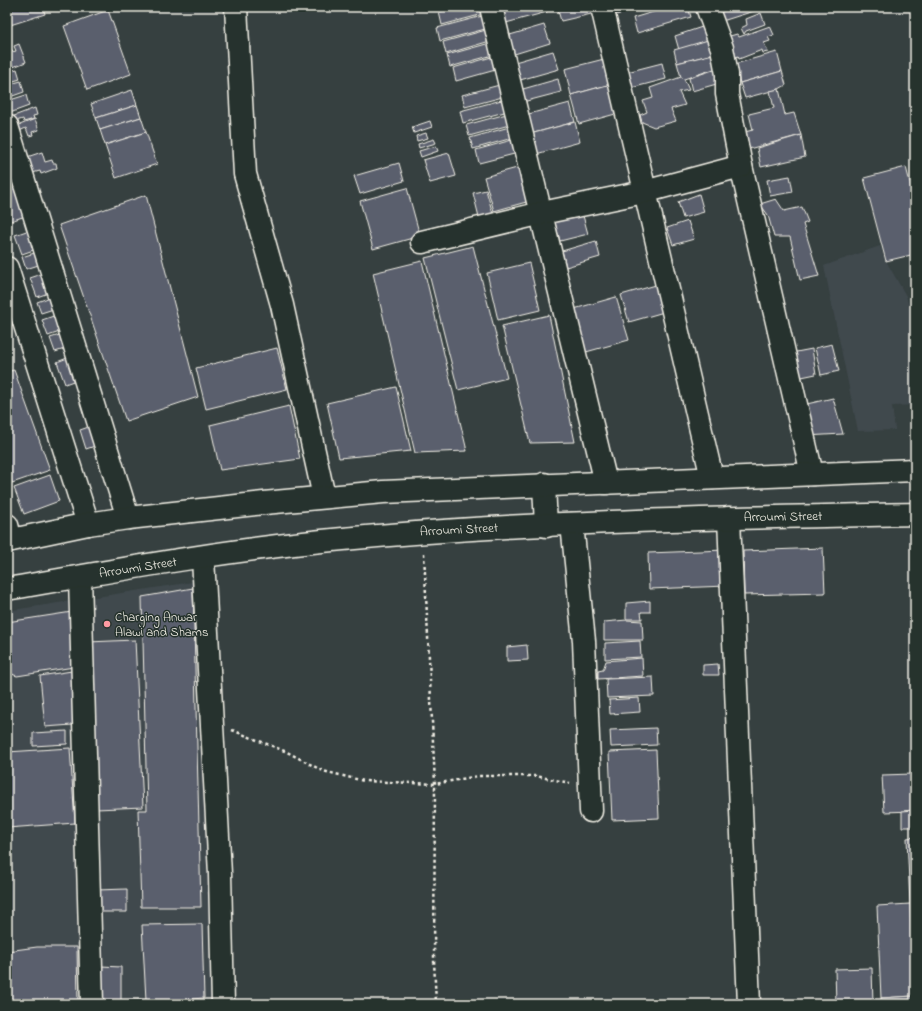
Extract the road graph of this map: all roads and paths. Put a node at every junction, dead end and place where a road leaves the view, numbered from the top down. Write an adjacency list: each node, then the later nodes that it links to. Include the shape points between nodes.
1 (236, 7): 16 (street, via 245,174 282,305)
2 (491, 7): 8 (street)
3 (602, 7): 7 (street)
4 (707, 7): 6 (street, via 722,48 727,74 727,94)
5 (7, 126): 18 (street)
6 (742, 166): 7 (street); 12 (street)
7 (644, 192): 8 (street); 13 (street)
8 (542, 213): 9 (street); 14 (street)
9 (422, 242)
10 (7, 268): 20 (street)
11 (915, 470): 12 (street)
12 (812, 474): 13 (street)
13 (712, 478): 14 (street)
14 (606, 483): 15 (street)
15 (544, 484): 16 (street, via 383,492); 22 (street)
16 (324, 498): 18 (street)
17 (915, 514): 19 (street, Arroumi Street)
18 (128, 518): 20 (street)
19 (729, 518): 21 (street, Arroumi Street); 35 (street)
20 (88, 524): 24 (street)
21 (572, 524): 22 (street, Arroumi Street); 30 (street, via 584,641)
22 (546, 526): 23 (street, Arroumi Street)
23 (423, 532): 25 (street, Arroumi Street, via 340,539); 29 (path)
24 (8, 535)
25 (203, 558): 26 (street, Arroumi Street); 28 (street)
26 (80, 576): 27 (street, Arroumi Street); 32 (street)
27 (7, 589)
28 (212, 722): 29 (path, via 287,752 323,771 364,781); 33 (street, via 220,874)
29 (435, 784): 30 (path, via 478,776 536,776); 34 (path)
30 (590, 786): 31 (street)
31 (591, 811)
32 (92, 1004)
33 (223, 1004)
34 (436, 1004)
35 (749, 1004)

